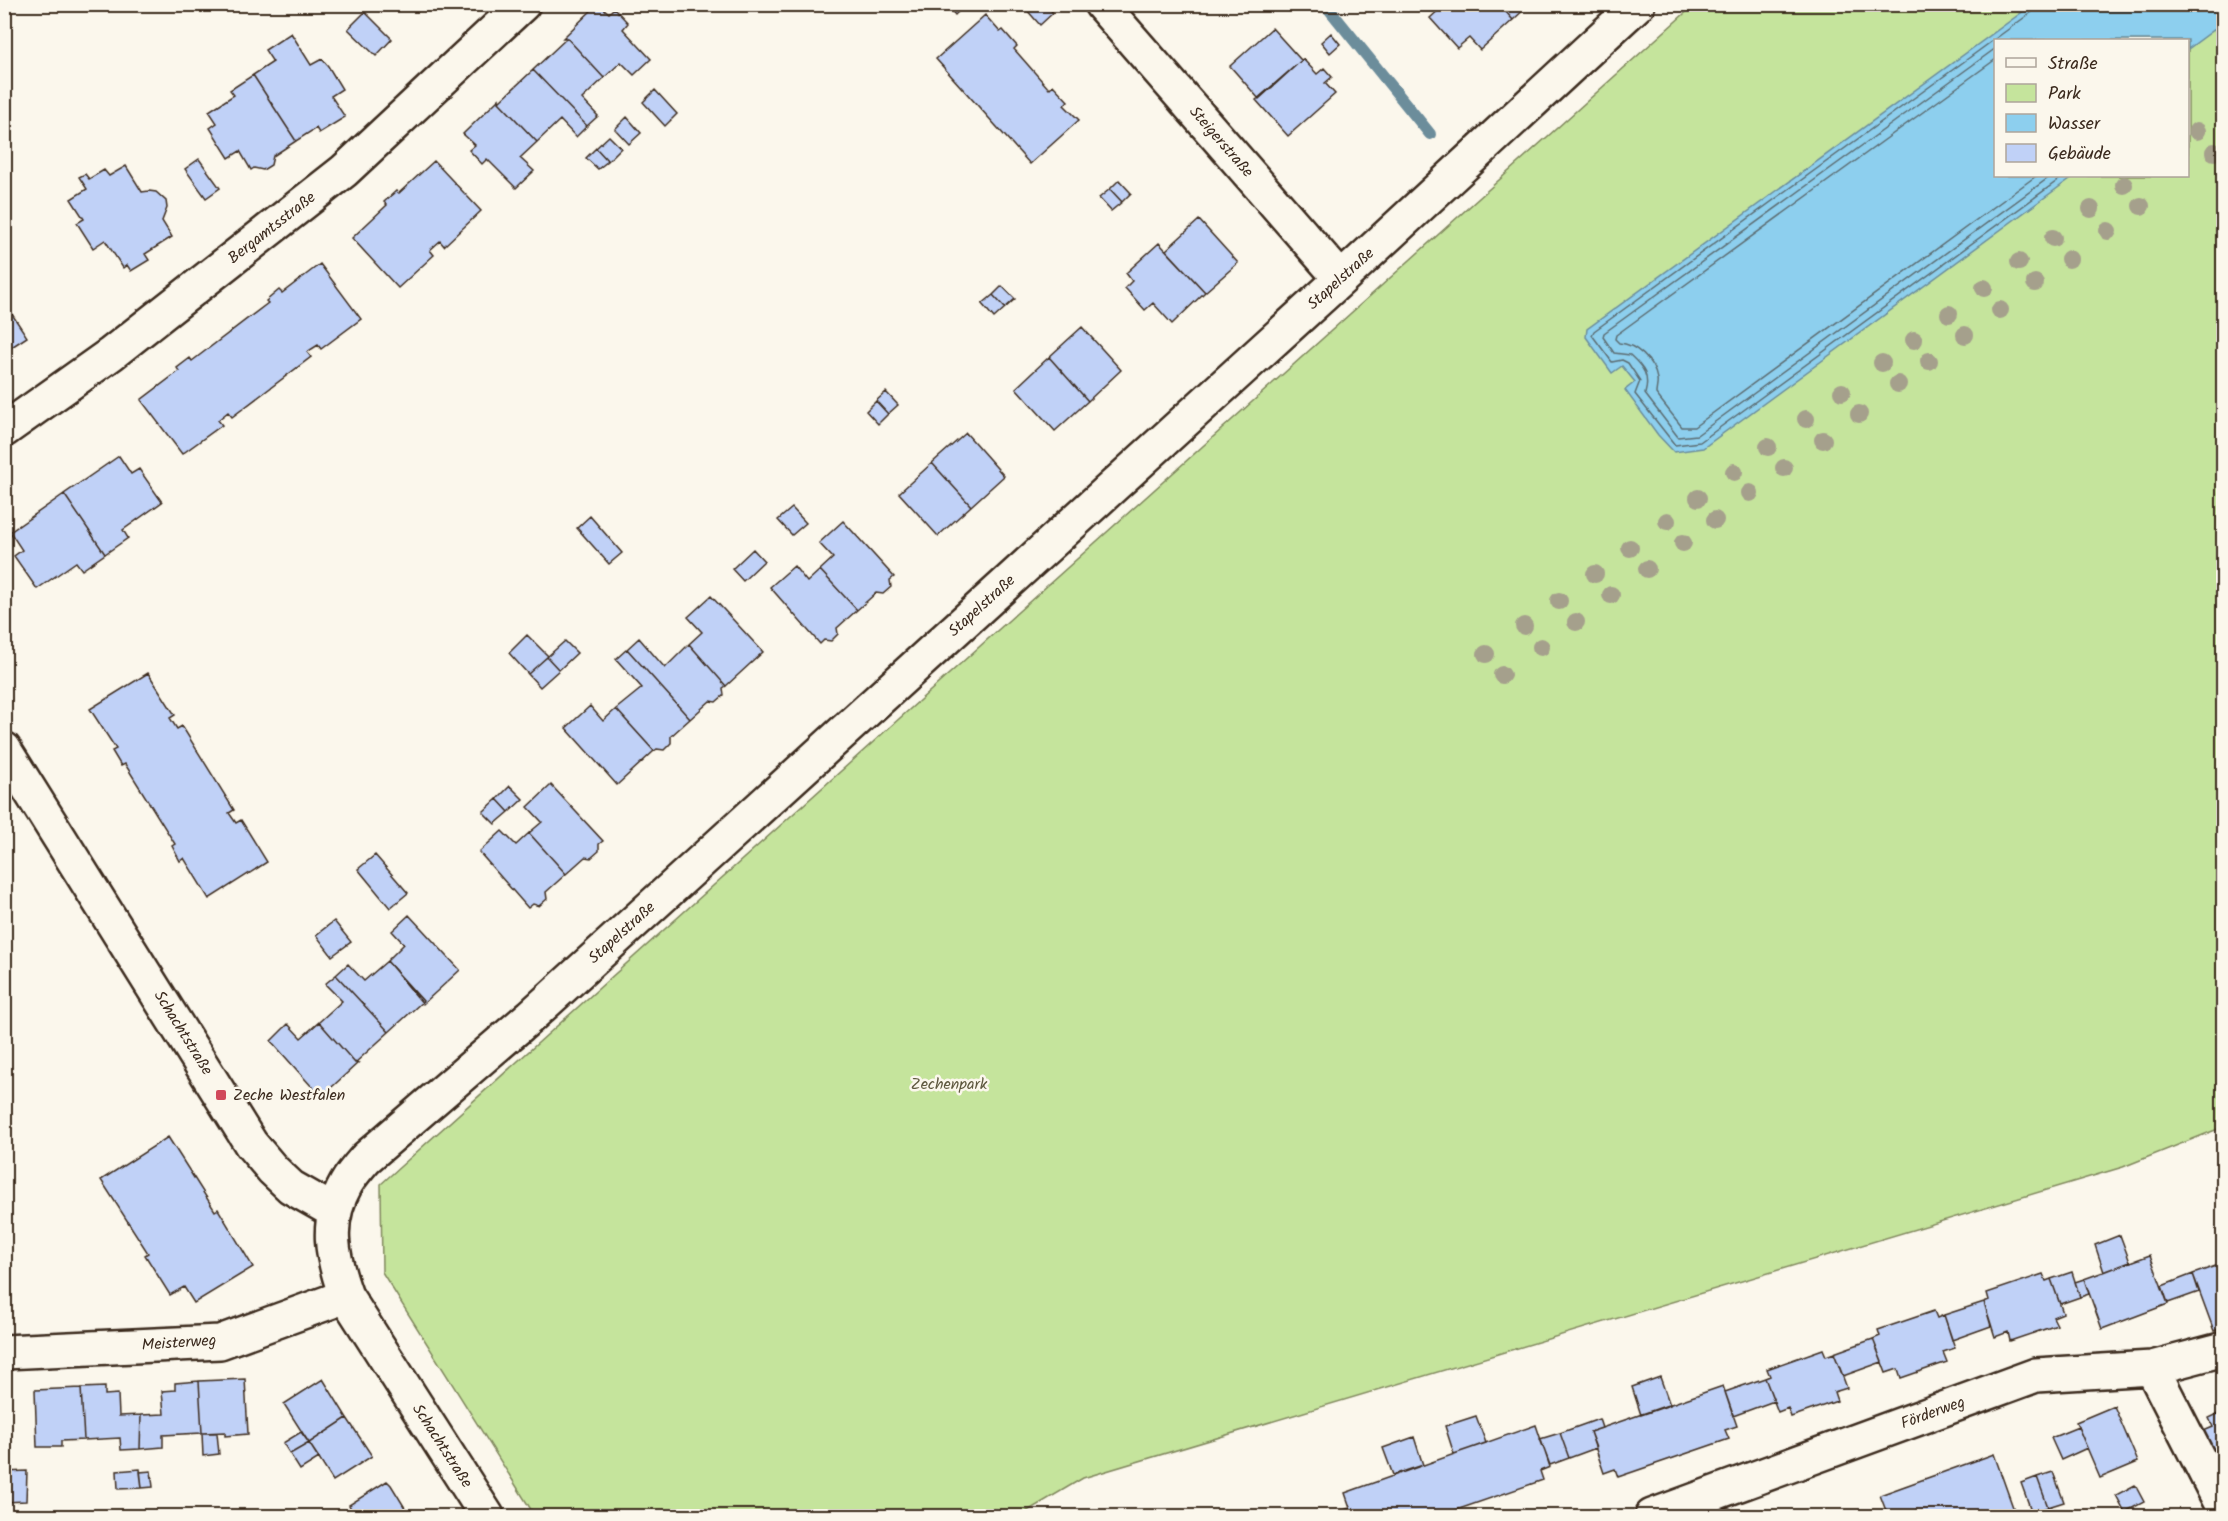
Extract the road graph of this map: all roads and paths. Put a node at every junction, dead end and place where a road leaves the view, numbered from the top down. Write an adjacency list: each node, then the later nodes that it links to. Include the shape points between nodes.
1 (523, 4): 5 (street, Bergamtsstraße, via 344,171 111,354)
2 (1101, 4): 4 (street, Steigerstraße)
3 (1638, 4): 4 (street, Stapelstraße)
4 (1341, 279): 7 (street, Stapelstraße, via 531,1016 366,1158 346,1184)
5 (4, 430)
6 (4, 749): 7 (street, Schachtstraße, via 251,1144 291,1186)
7 (335, 1212): 8 (street, Schachtstraße, via 331,1237)
8 (346, 1296): 10 (street, Meisterweg, via 220,1342); 13 (street, Schachtstraße)
9 (2223, 1348): 11 (street, Förderweg)
10 (4, 1352)
11 (2152, 1368): 12 (street); 14 (street, Förderweg, via 2036,1375)
12 (2223, 1509)
13 (488, 1516)
14 (1652, 1516)

